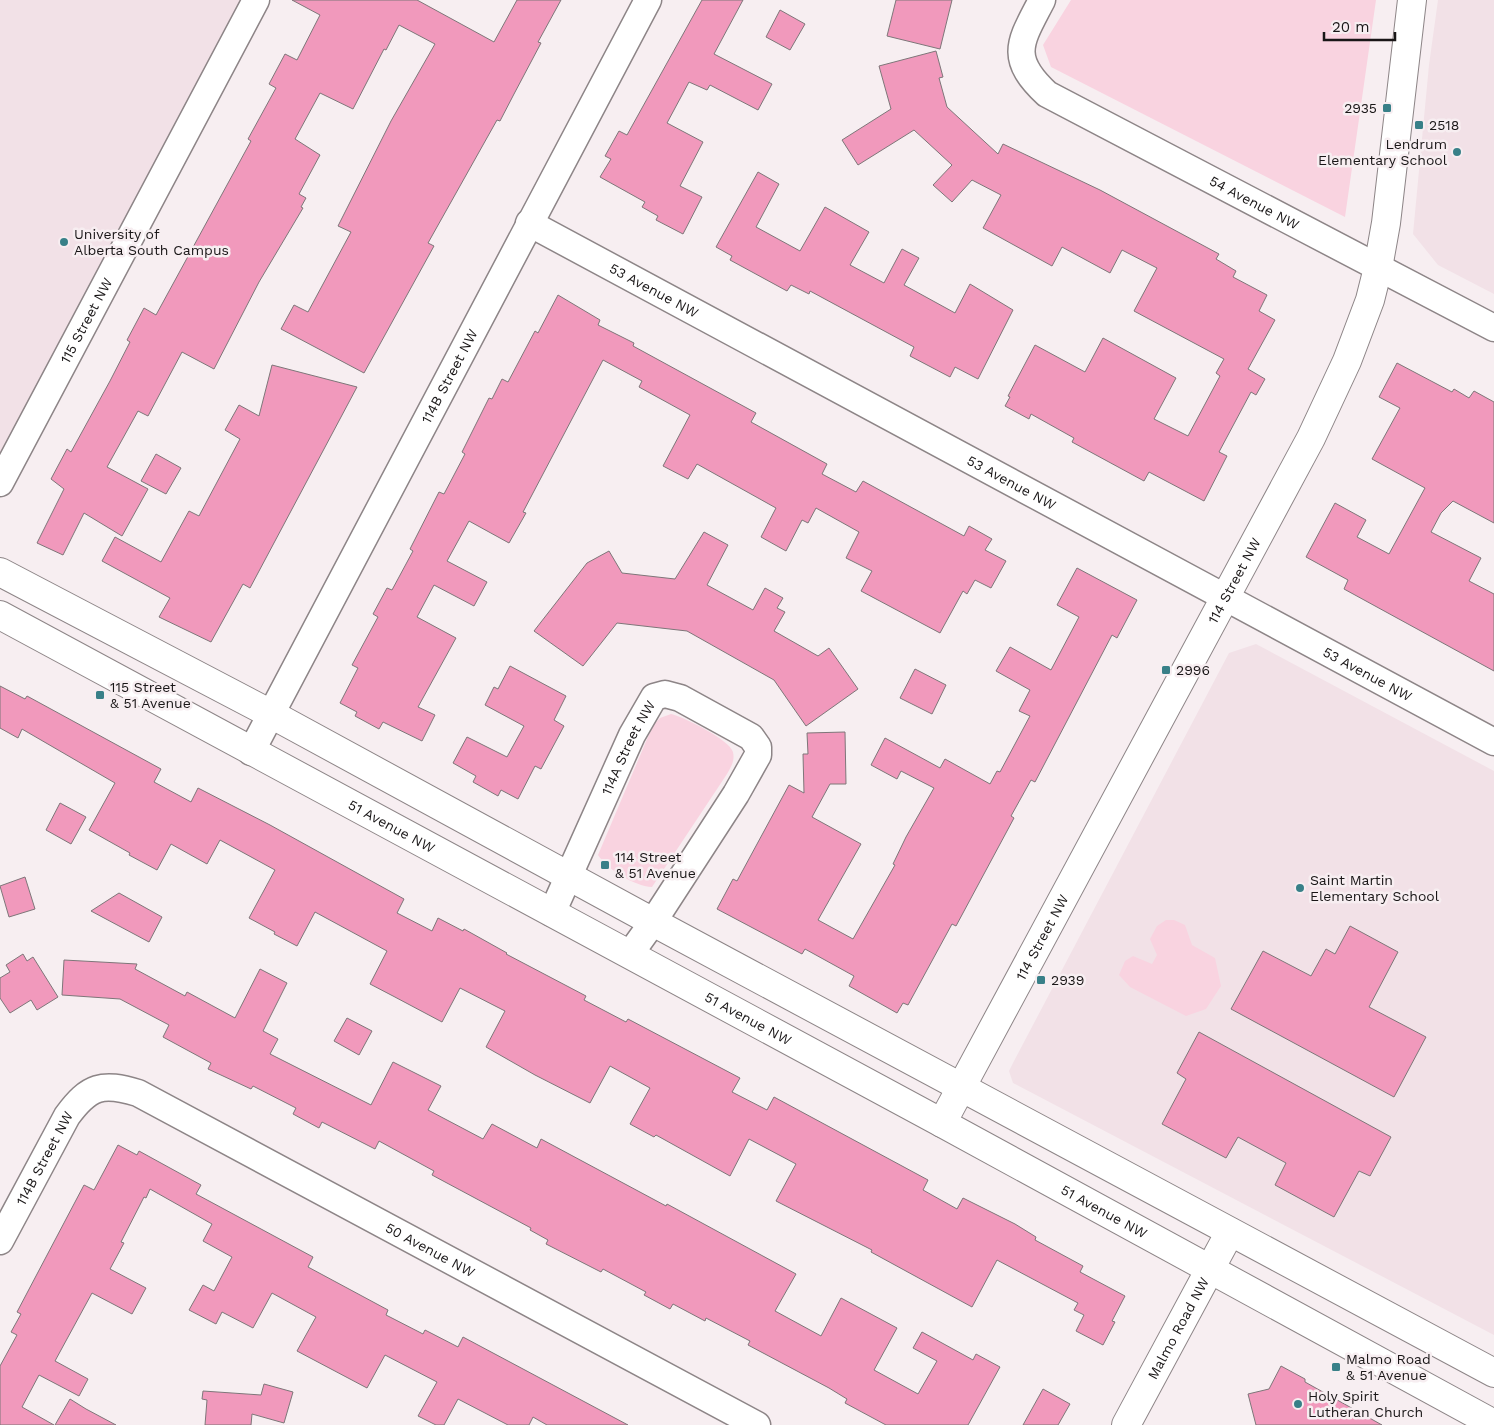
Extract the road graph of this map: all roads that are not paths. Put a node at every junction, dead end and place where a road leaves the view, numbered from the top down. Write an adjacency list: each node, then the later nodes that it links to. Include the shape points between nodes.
1 (256, 0): 8 (street, 115 Street NW)
2 (648, 0): 5 (street, 114B Street NW)
3 (1042, 0): 6 (street, 54 Avenue NW, via 1021,43 1021,55 1035,83 1047,94)
4 (1412, 0): 6 (main road, 114 Street NW)
5 (529, 223): 10 (street, 53 Avenue NW); 12 (street, 114B Street NW)
6 (1378, 268): 7 (street, 54 Avenue NW); 10 (main road, 114 Street NW, via 1370,300 1330,397)
7 (1494, 328)
8 (0, 483)
9 (0, 572): 12 (main road)
10 (1224, 597): 13 (street, 53 Avenue NW); 20 (main road, 114 Street NW)
11 (0, 616): 14 (main road, 51 Avenue NW)
12 (271, 714): 14 (street, 114B Street NW); 15 (main road)
13 (1494, 742)
14 (251, 752): 16 (main road, 51 Avenue NW)
15 (569, 876): 16 (street, 114A Street NW); 17 (main road); 17 (street, 114A Street NW, via 650,702 654,697 665,694 680,698 751,737 758,747 758,755)
16 (552, 913): 18 (main road, 51 Avenue NW)
17 (653, 922): 18 (street, 114A Street NW); 20 (main road)
18 (630, 954): 21 (main road, 51 Avenue NW)
19 (100, 1087): 23 (street, 114B Street NW, via 78,1101 67,1116); 26 (street, 50 Avenue NW, via 111,1086 138,1093)
20 (962, 1088): 21 (main road, 114 Street NW); 22 (main road)
21 (942, 1123): 24 (main road, 51 Avenue NW)
22 (1230, 1232): 24 (main road, Malmo Road NW); 25 (main road)
23 (0, 1241)
24 (1211, 1268): 27 (main road, 51 Avenue NW); 29 (main road, Malmo Road NW)
25 (1494, 1373)
26 (725, 1417): 28 (street, 50 Avenue NW)
27 (1494, 1424)
28 (757, 1425)
29 (1126, 1425)

